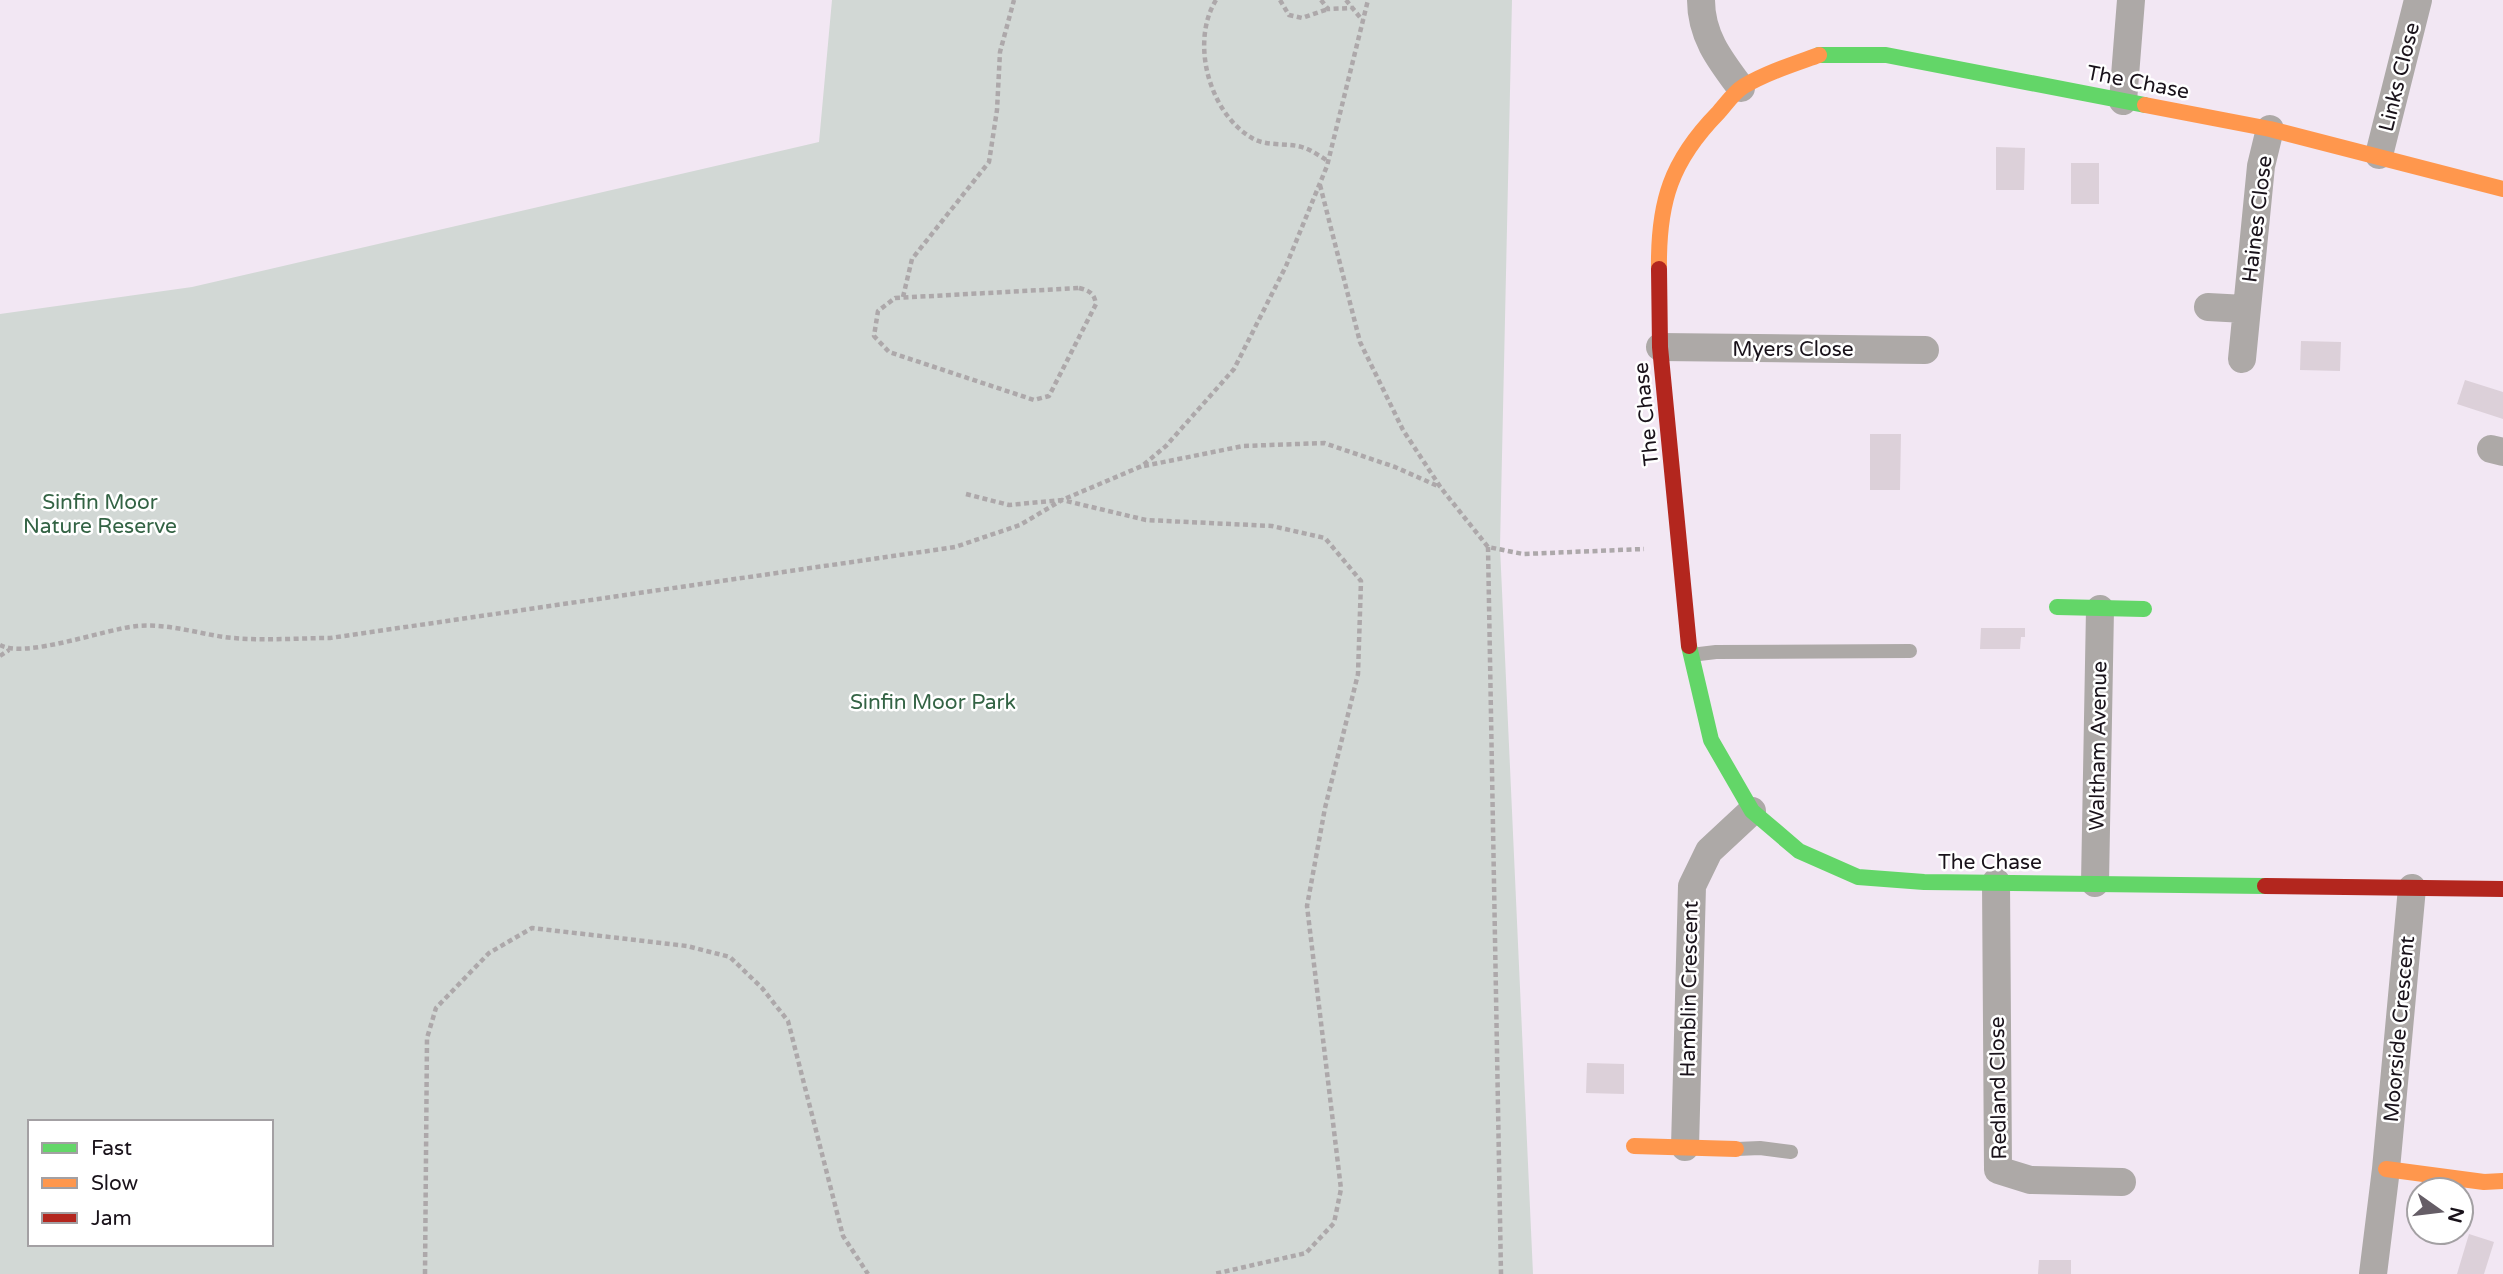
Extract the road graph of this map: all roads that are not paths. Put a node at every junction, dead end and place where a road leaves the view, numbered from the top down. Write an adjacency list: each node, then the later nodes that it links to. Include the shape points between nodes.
1 (1702, 0): 4 (street, via 1701,17 1713,50)
2 (2131, 0): 5 (street)
3 (2418, 0): 7 (street, Links Close)
4 (1741, 88): 5 (street, The Chase, via 1768,73 1823,54 1886,55); 11 (street, The Chase, via 1699,132 1675,167 1658,230)
5 (2123, 100): 6 (street, The Chase)
6 (2270, 129): 7 (street, The Chase); 10 (street, Haines Close, via 2261,166)
7 (2379, 155): 8 (street, The Chase)
8 (2503, 189)
9 (2208, 307): 10 (street, Haines Close)
10 (2245, 309): 13 (street, Haines Close)
11 (1660, 347): 12 (street, Myers Close); 18 (street, The Chase)
12 (1925, 350)
13 (2242, 359)
14 (2057, 607): 15 (street)
15 (2100, 609): 16 (street); 21 (street, Waltham Avenue)
16 (2144, 609)
17 (1910, 651): 18 (lane)
18 (1690, 655): 19 (street, The Chase, via 1711,740)
19 (1752, 811): 20 (street, The Chase, via 1799,851 1858,877 1924,883); 25 (street, Hamblin Crescent, via 1709,850 1692,886)
20 (1996, 882): 21 (street, The Chase); 30 (street, Redland Close, via 1998,1170 2030,1180)
21 (2095, 883): 22 (street, The Chase)
22 (2412, 888): 23 (street, The Chase); 28 (street, Moorside Crescent)
23 (2503, 889)
24 (1634, 1146): 25 (street)
25 (1685, 1147): 26 (street)
26 (1736, 1149): 27 (lane)
27 (1791, 1152)
28 (2386, 1169): 29 (street); 31 (street, Moorside Crescent)
29 (2503, 1181)
30 (2122, 1182)
31 (2373, 1274)

